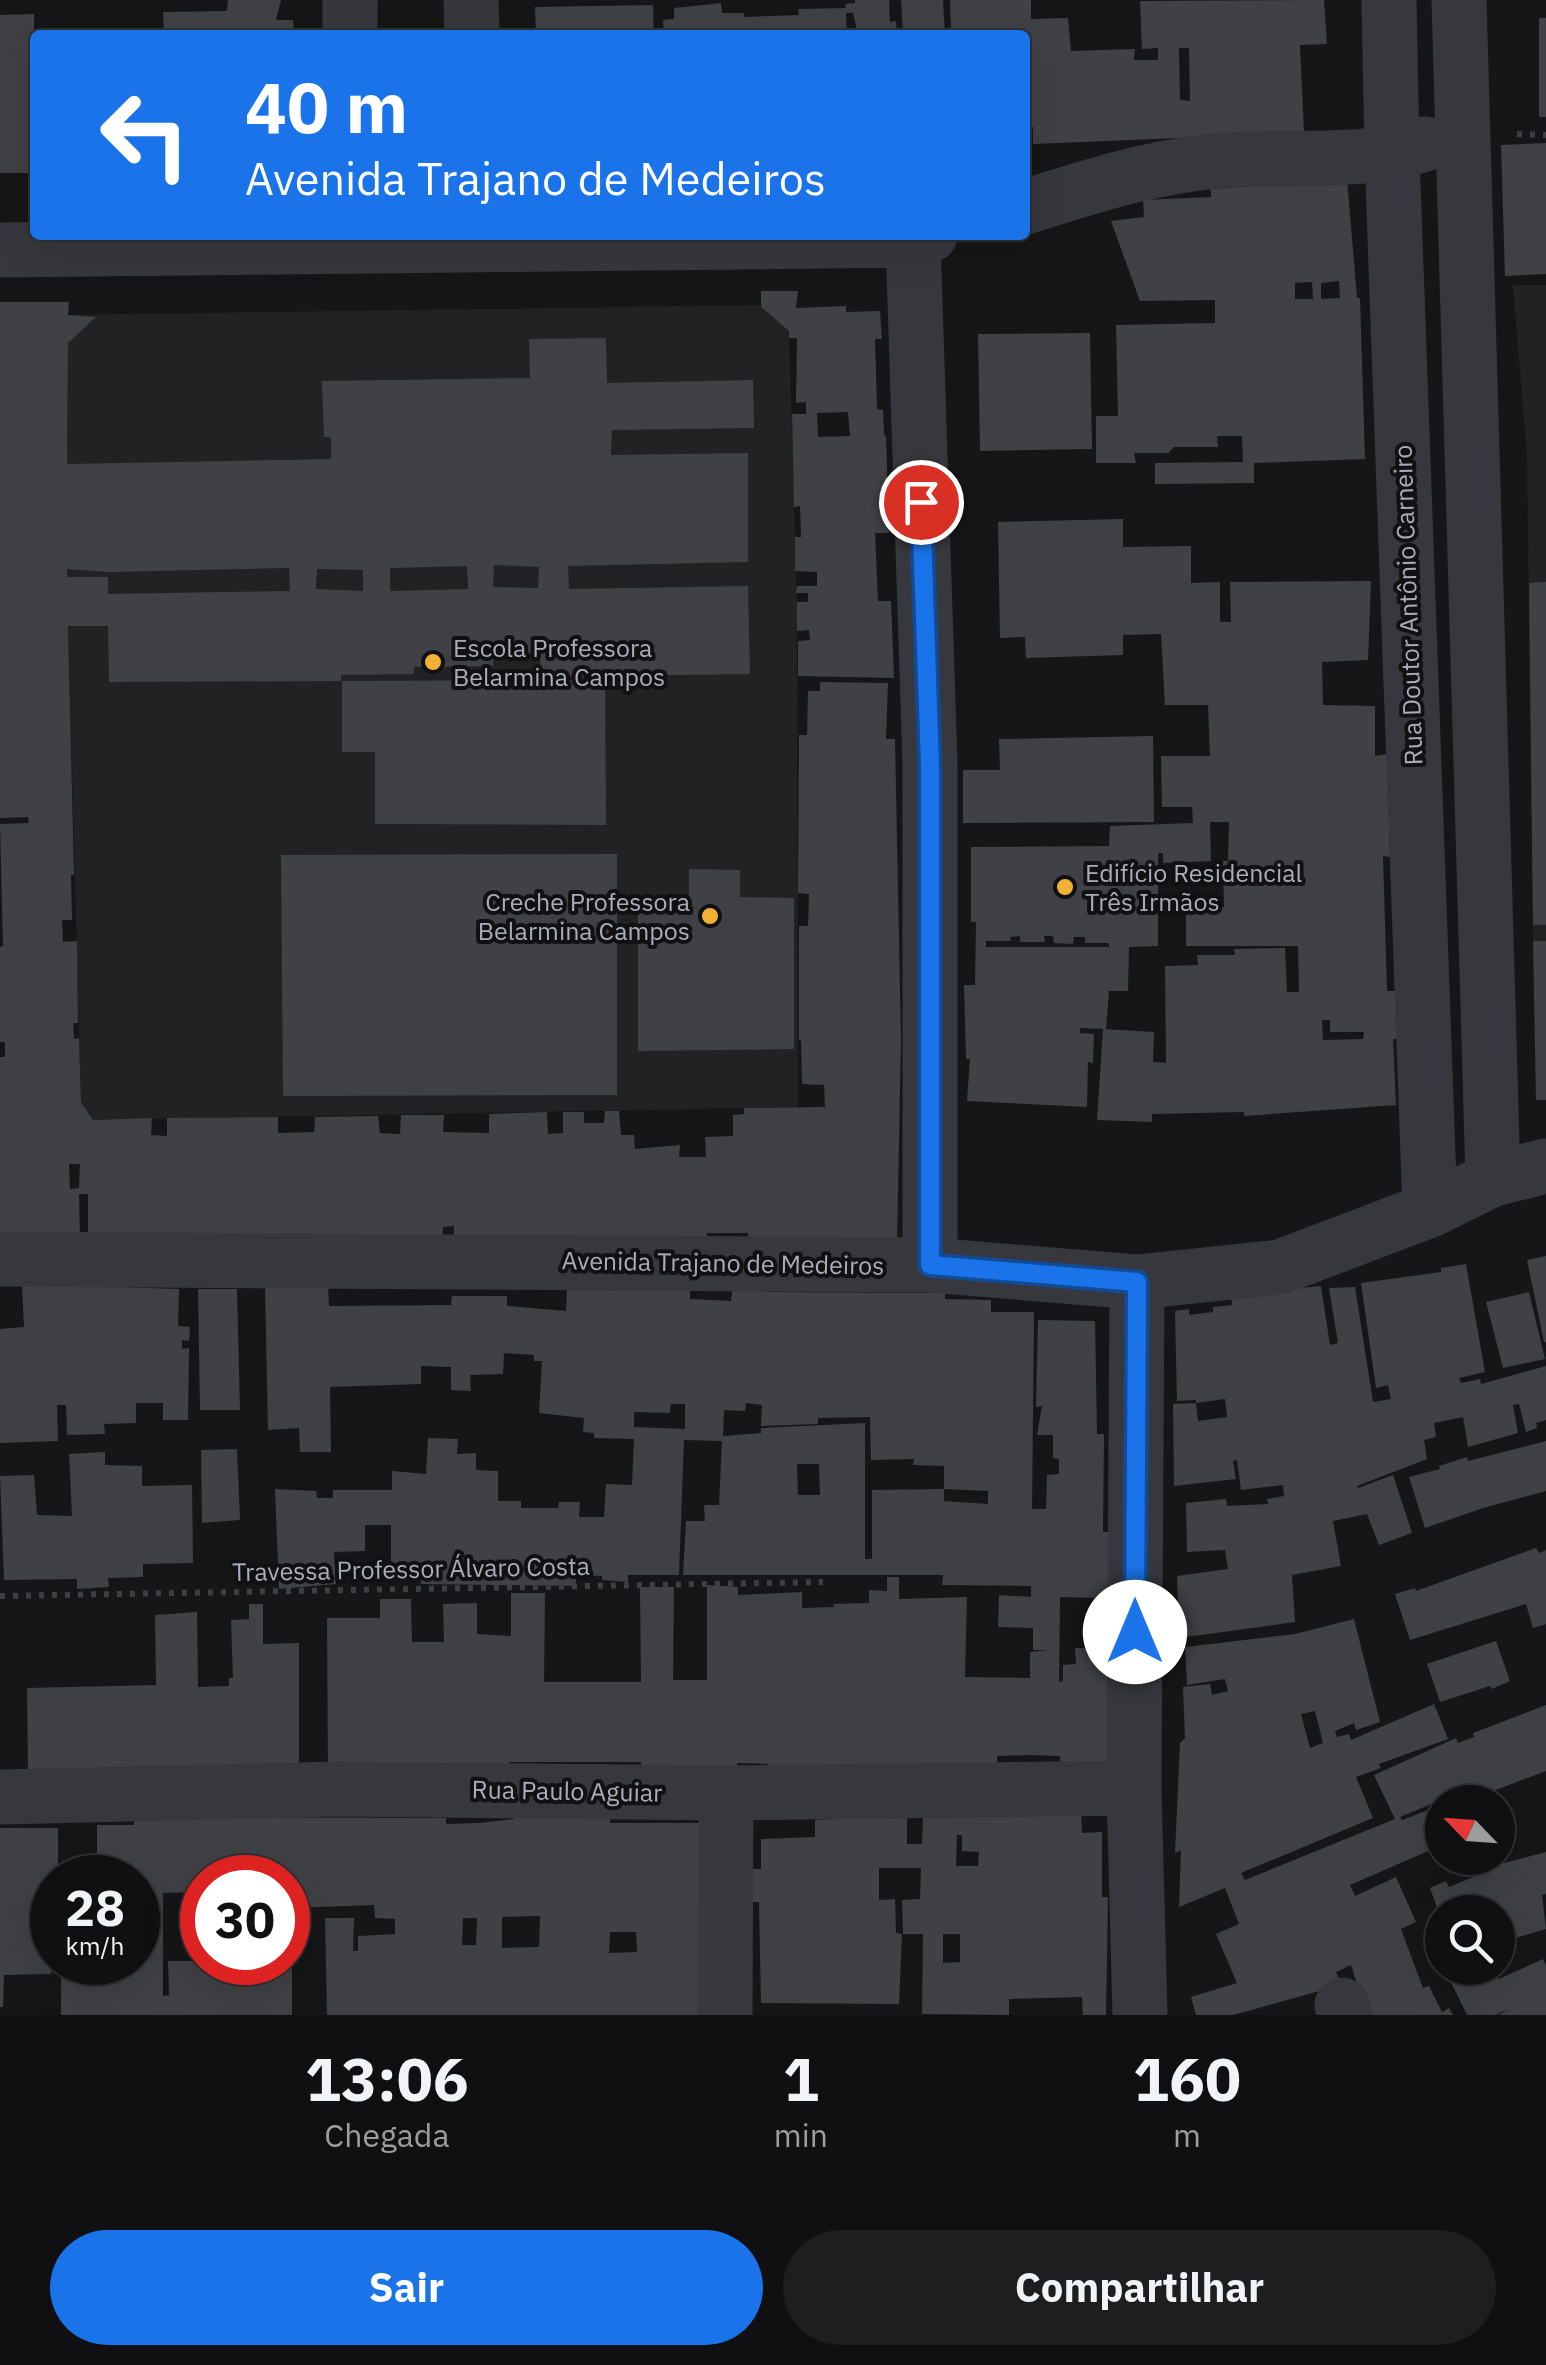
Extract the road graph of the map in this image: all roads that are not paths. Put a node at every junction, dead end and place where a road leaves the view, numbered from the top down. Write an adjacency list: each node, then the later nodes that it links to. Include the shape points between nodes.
1 (350, 0): 5 (street)
2 (471, 0): 6 (street)
3 (1459, 2): 4 (street); 7 (street)
4 (1390, 3): 8 (street, Rua Doutor Antônio Carneiro)
5 (350, 30)
6 (472, 30)
7 (1461, 132): 8 (street); 15 (street)
8 (1392, 155): 9 (street, via 1225,160 1136,173); 16 (street, Rua Doutor Antônio Carneiro)
9 (1030, 205)
10 (474, 240): 12 (street)
11 (921, 240): 18 (street)
12 (353, 241): 13 (street)
13 (0, 250)
14 (1546, 1166): 15 (street, Avenida Trajano de Medeiros)
15 (1493, 1179): 16 (street, Avenida Trajano de Medeiros)
16 (1430, 1210): 19 (street, Avenida Trajano de Medeiros, via 1280,1267)
17 (0, 1259): 18 (street, Avenida Trajano de Medeiros)
18 (930, 1265): 19 (street, Avenida Trajano de Medeiros)
19 (1137, 1282): 20 (street)
20 (1134, 1788): 21 (street, Rua Paulo Aguiar); 24 (street)
21 (726, 1793): 22 (street, Rua Paulo Aguiar, via 337,1789); 23 (street)
22 (0, 1797)
23 (726, 2015)
24 (1140, 2015)

